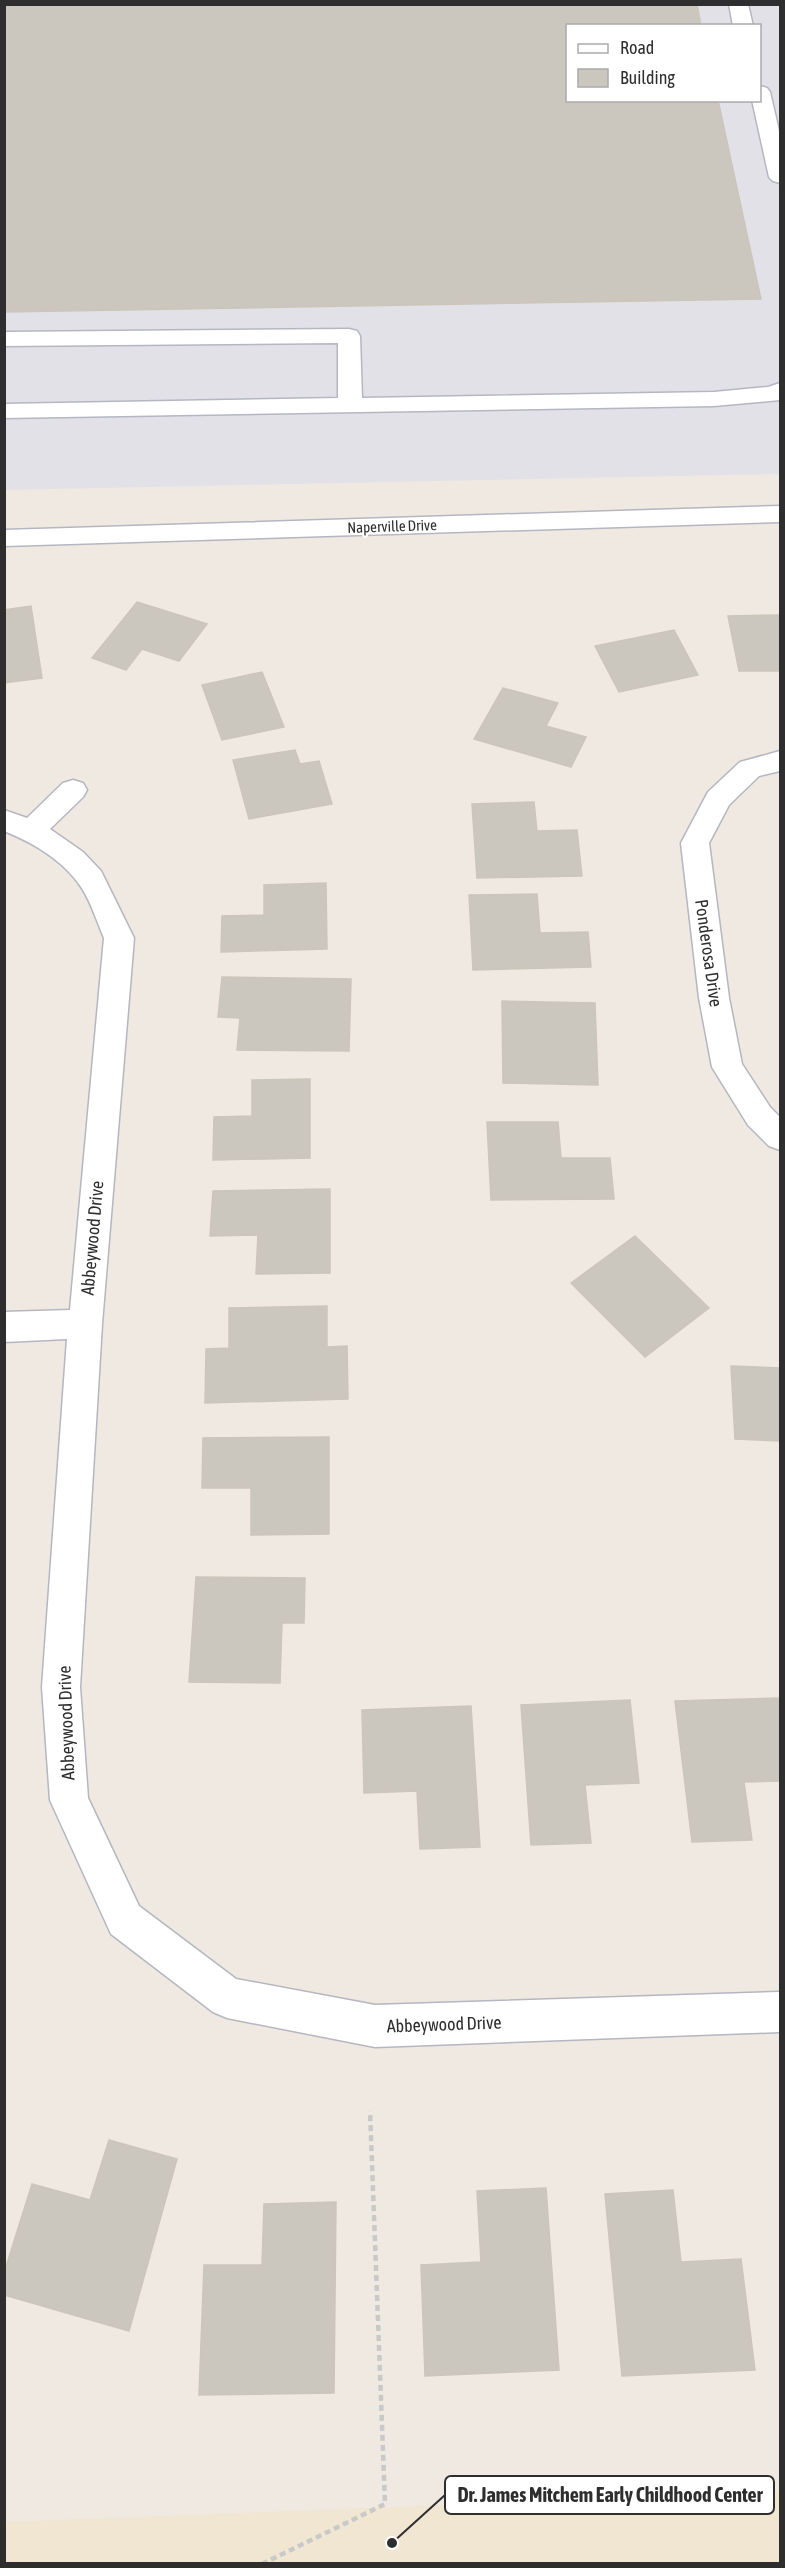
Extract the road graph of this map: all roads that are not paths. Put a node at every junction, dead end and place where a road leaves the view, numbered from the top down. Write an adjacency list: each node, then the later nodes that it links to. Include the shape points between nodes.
1 (738, 4): 2 (street)
2 (743, 24)
3 (761, 100): 4 (street)
4 (780, 177)
5 (4, 339): 7 (street, via 349,336)
6 (780, 390): 7 (street, via 774,394 714,399)
7 (350, 405): 8 (street)
8 (4, 411)
9 (780, 514): 10 (street, Naperville Drive)
10 (4, 538)
11 (780, 761): 14 (street, Ponderosa Drive, via 750,769 718,799 695,843 714,998 727,1067 759,1116)
12 (73, 790): 13 (street, Abbeywood Drive)
13 (18, 825): 15 (street, Abbeywood Drive, via 55,844 91,880 118,938)
14 (780, 1137)
15 (85, 1324): 16 (street); 17 (street, Abbeywood Drive, via 61,1687 69,1800 125,1920 227,1998 375,2026)
16 (4, 1327)
17 (780, 2012)

